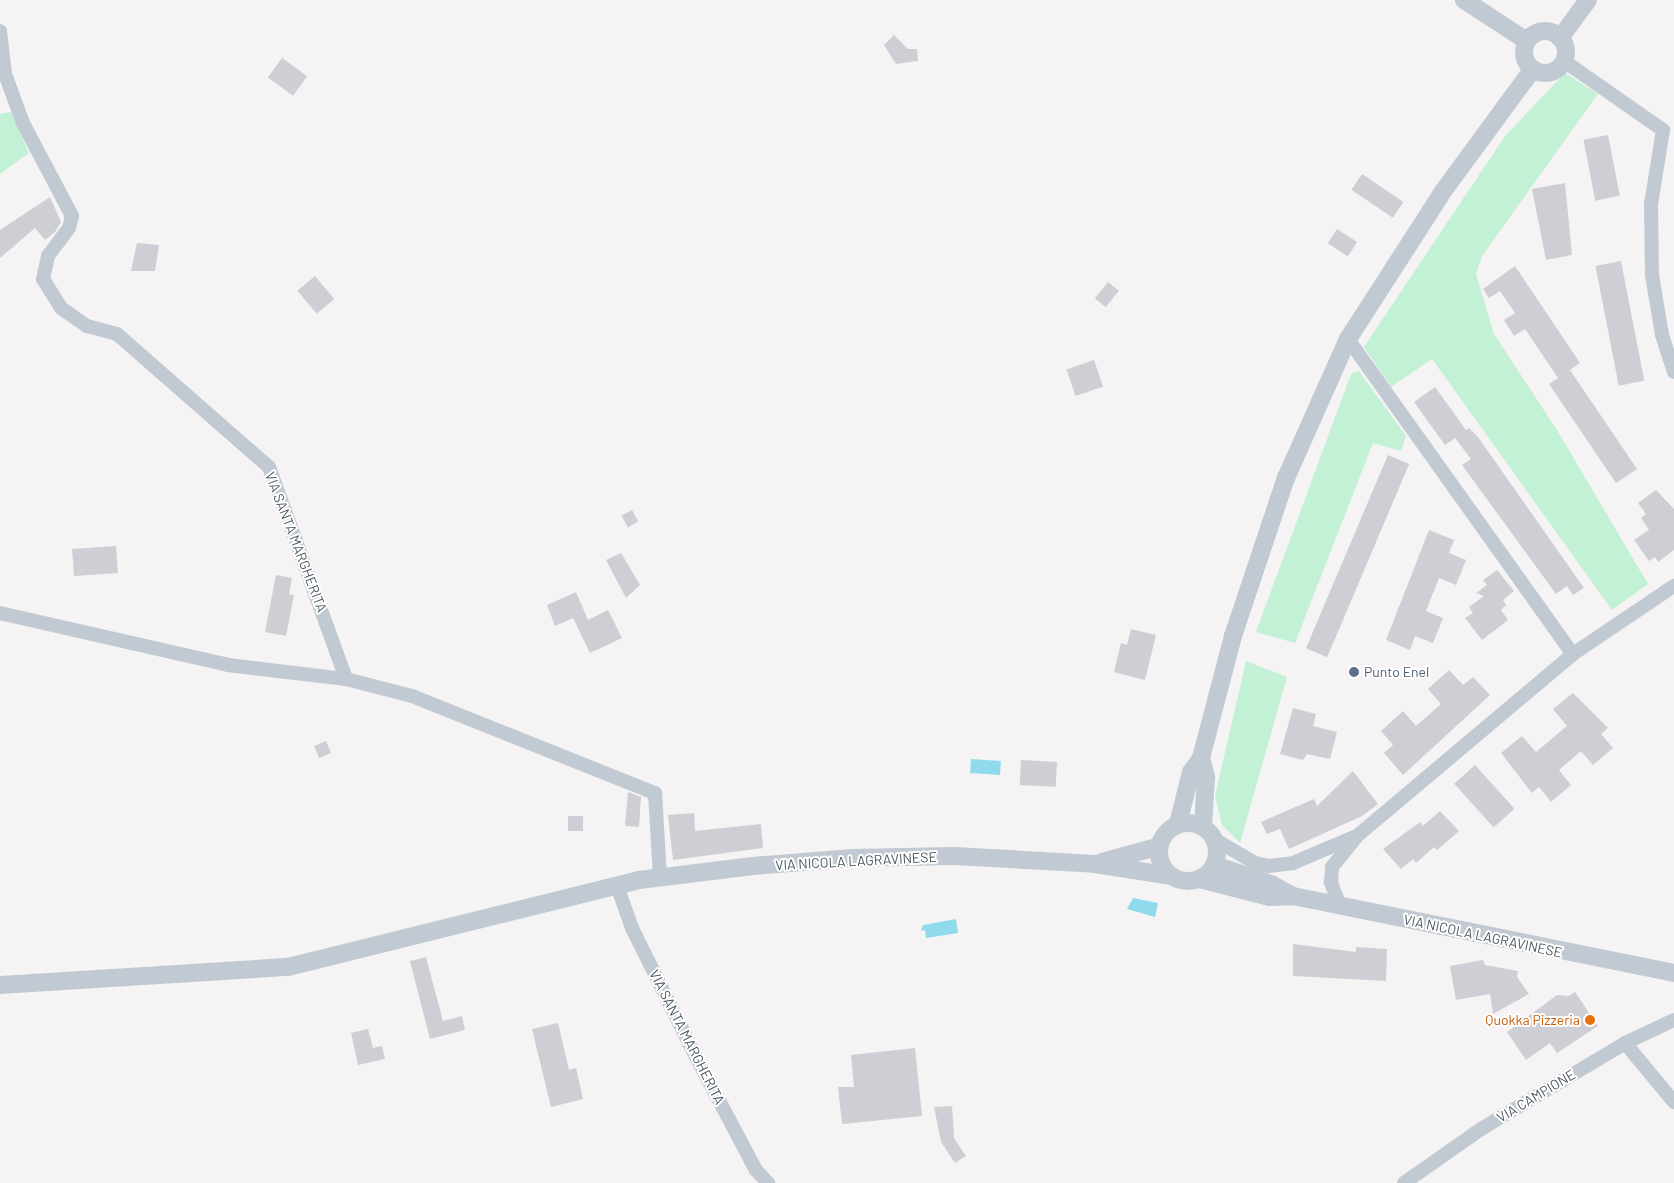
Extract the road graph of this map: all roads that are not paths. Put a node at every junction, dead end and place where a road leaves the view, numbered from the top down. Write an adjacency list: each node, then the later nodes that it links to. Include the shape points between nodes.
1 (1464, 0): 5 (street)
2 (1588, 0): 4 (street)
3 (0, 31): 14 (street, VIA SANTA MARGHERITA, via 5,74 23,124 72,216 69,228 48,256 43,279 61,308 87,326 117,334 269,467)
4 (1560, 38): 5 (street, via 1543,31); 6 (street, via 1566,53)
5 (1527, 41): 7 (street, via 1525,61)
6 (1564, 61): 7 (street, via 1551,73); 8 (street)
7 (1532, 70): 9 (street, via 1444,190)
8 (1668, 132): 10 (street, via 1650,204 1652,274 1662,335)
9 (1348, 339): 13 (street); 15 (street, via 1283,488 1233,636)
10 (1674, 372)
11 (1674, 586): 13 (street)
12 (0, 613): 14 (street, via 228,664)
13 (1573, 654): 18 (street)
14 (346, 678): 22 (street, via 412,696 655,793)
15 (1201, 758): 16 (street, via 1191,772); 17 (street, via 1206,777)
16 (1178, 824): 17 (street); 19 (street, via 1169,829)
17 (1209, 832): 18 (street, via 1255,863 1269,866 1293,863); 21 (street, via 1218,854)
18 (1357, 836): 27 (street, via 1332,867 1330,882)
19 (1160, 846): 20 (street, VIA NICOLA LAGRAVINESE); 23 (street, via 1162,863)
20 (1096, 864): 22 (street, VIA NICOLA LAGRAVINESE, via 954,856 853,858); 23 (street, VIA NICOLA LAGRAVINESE)
21 (1215, 864): 24 (street); 26 (street, VIA NICOLA LAGRAVINESE, via 1273,885)
22 (660, 876): 25 (street, VIA NICOLA LAGRAVINESE)
23 (1172, 876): 24 (street, via 1190,881)
24 (1199, 879): 26 (street, VIA NICOLA LAGRAVINESE, via 1270,897)
25 (617, 886): 29 (street, VIA NICOLA LAGRAVINESE, via 288,967); 33 (street, VIA SANTA MARGHERITA, via 632,928 695,1054 756,1170)
26 (1293, 896): 27 (street, VIA NICOLA LAGRAVINESE)
27 (1340, 906): 28 (street, VIA NICOLA LAGRAVINESE)
28 (1674, 973)
29 (0, 985)
30 (1674, 1020): 31 (street, VIA CAMPIONE)
31 (1625, 1043): 32 (street); 34 (street, VIA CAMPIONE, via 1481,1130)
32 (1674, 1102)
33 (768, 1183)
34 (1404, 1183)

